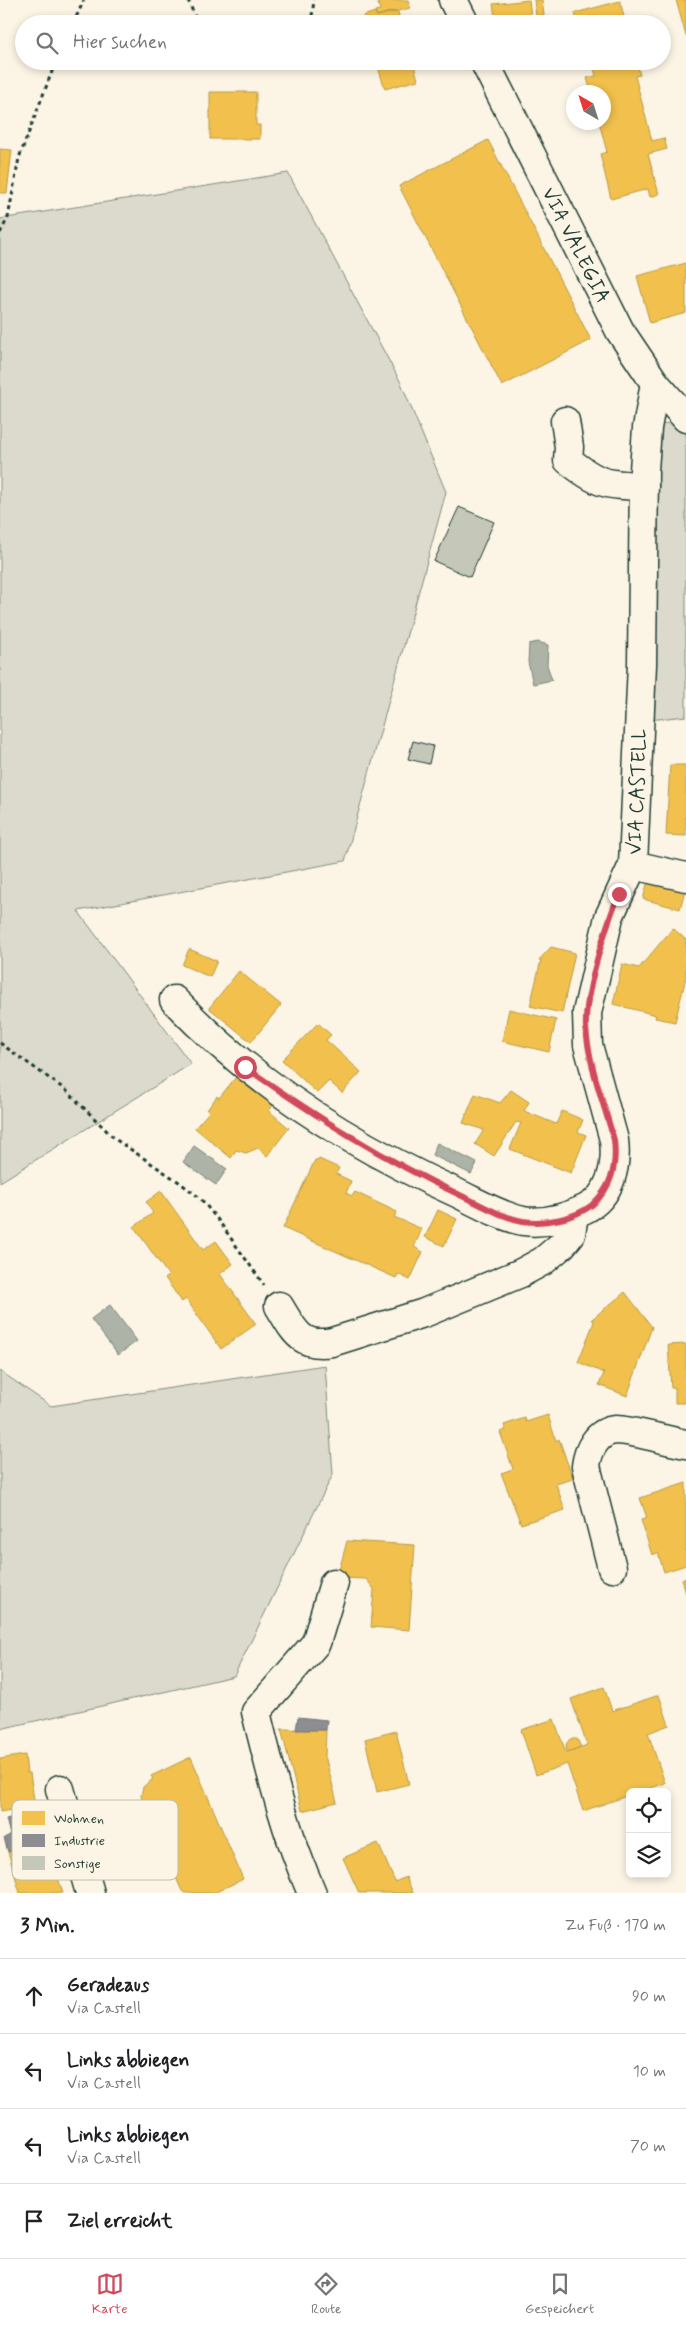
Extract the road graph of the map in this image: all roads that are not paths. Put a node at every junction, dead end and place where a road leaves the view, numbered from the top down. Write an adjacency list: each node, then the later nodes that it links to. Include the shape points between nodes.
1 (453, 0): 2 (street)
2 (460, 15)
3 (489, 70): 4 (street, VIA VALEGIA, via 620,331)
4 (655, 382): 5 (street, VIA VALEGIA); 7 (street, VIA CASTELL, via 647,428)
5 (686, 418)
6 (565, 421): 7 (street, via 568,460 599,482)
7 (644, 486): 8 (street, VIA CASTELL, via 642,664)
8 (633, 866): 9 (street); 11 (street, VIA CASTELL, via 610,918 587,1012 588,1045 614,1140 614,1171 600,1198)
9 (686, 877)
10 (174, 1000): 11 (street, VIA CASTELL, via 245,1067 316,1116 426,1179 523,1220 555,1220)
11 (574, 1214): 12 (street, via 571,1234 562,1245 521,1273 424,1313 341,1339 321,1344 304,1340)
12 (279, 1306)
13 (686, 1444): 14 (street, via 615,1430 594,1442 587,1454 586,1466)
14 (612, 1568)
15 (334, 1583): 20 (street, via 316,1642 256,1712 276,1793 295,1854)
16 (60, 1789): 17 (street)
17 (63, 1800)
18 (86, 1880): 19 (street)
19 (90, 1893)
20 (312, 1893)

